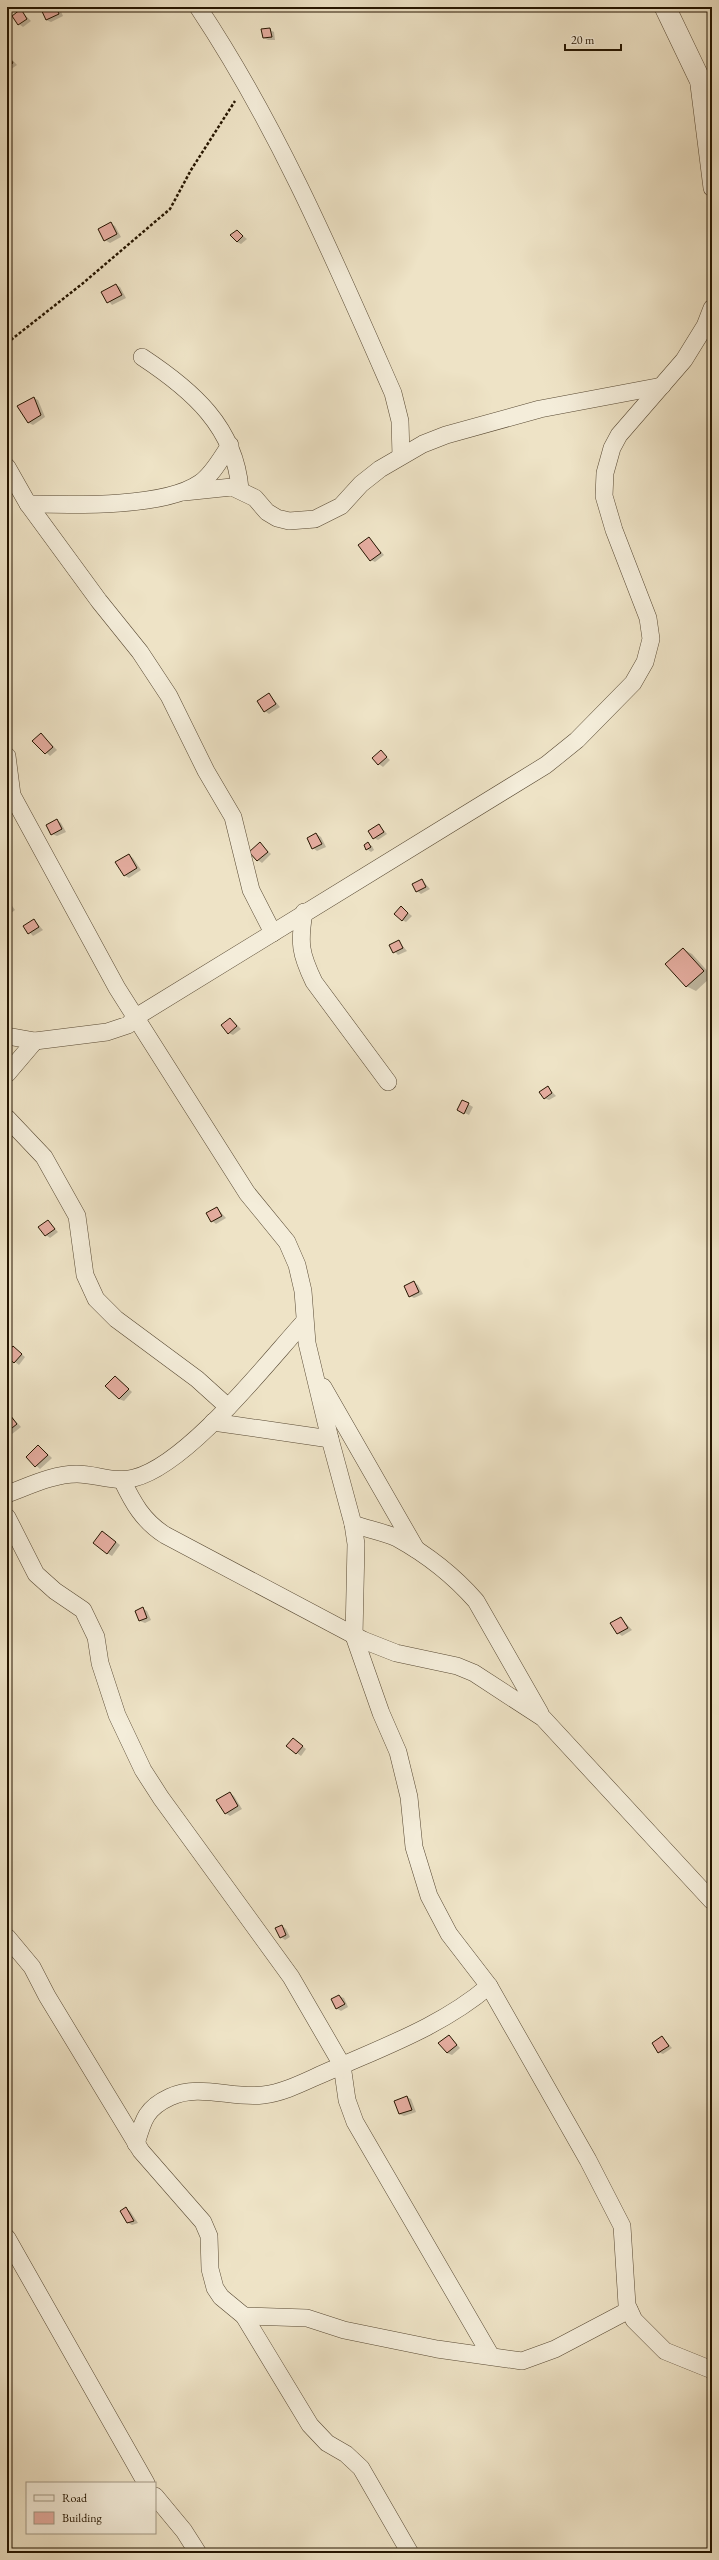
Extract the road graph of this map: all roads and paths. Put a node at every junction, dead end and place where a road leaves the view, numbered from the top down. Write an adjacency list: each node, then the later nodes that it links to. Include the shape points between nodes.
1 (198, 7): 4 (street)
2 (665, 7): 3 (street)
3 (697, 74): 5 (street); 6 (street)
4 (246, 84): 8 (path, via 191,170 170,209 82,284); 12 (street, via 321,235 393,393 400,421)
5 (712, 105)
6 (712, 188)
7 (712, 308): 10 (street, via 696,344)
8 (7, 343)
9 (142, 357): 11 (street, via 172,376 208,412)
10 (662, 386): 12 (street, via 579,400 488,422 446,435); 18 (street, via 619,435 607,462 604,484 604,496 614,530 648,618 649,650 640,673 578,740 546,765)
11 (230, 445): 14 (street, via 237,465); 15 (street, via 209,475)
12 (401, 456): 14 (street, via 361,484 341,506 315,519 289,521 277,518 267,512 255,498)
13 (7, 467): 16 (street)
14 (240, 489): 15 (street, via 224,486)
15 (184, 492): 16 (street, via 121,502)
16 (28, 504): 19 (street, via 140,652 169,696 206,771 233,817 251,890)
17 (7, 756): 20 (street, via 10,789 14,800)
18 (304, 912): 19 (street); 24 (street, via 300,940 314,982)
19 (273, 933): 20 (street)
20 (136, 1017): 22 (street, via 118,1030); 26 (street, via 247,1193 286,1242 301,1278)
21 (7, 1036): 22 (street)
22 (35, 1041): 23 (street)
23 (7, 1074)
24 (388, 1082)
25 (7, 1118): 28 (street, via 44,1157 77,1216 85,1275 96,1299 116,1319 197,1379)
26 (304, 1322): 27 (street); 28 (street)
27 (314, 1371): 30 (street); 35 (street)
28 (228, 1406): 29 (street)
29 (213, 1422): 30 (street); 31 (street, via 189,1444 149,1472)
30 (330, 1439): 34 (street)
31 (122, 1480): 32 (street, via 91,1475 63,1475); 36 (street, via 137,1510 155,1528)
32 (7, 1493)
33 (7, 1517): 41 (street, via 36,1574 55,1592 83,1610 96,1637 100,1663 116,1715 143,1770 274,1951)
34 (353, 1524): 35 (street, via 396,1538); 36 (street, via 356,1544)
35 (418, 1551): 37 (street, via 453,1578 476,1602)
36 (354, 1636): 37 (street, via 396,1653 457,1666 474,1673); 40 (street, via 402,1766 409,1797 414,1847 429,1896 449,1934)
37 (543, 1718): 38 (street)
38 (712, 1901)
39 (7, 1937): 42 (street, via 32,1967)
40 (489, 1986): 41 (street, via 433,2026); 44 (street, via 588,2160 622,2226)
41 (342, 2065): 42 (street, via 281,2091 264,2095 194,2091 171,2096 156,2105 144,2117); 46 (street, via 347,2100 355,2122)
42 (136, 2144): 45 (street, via 153,2168 203,2222 209,2236 210,2269 215,2288 221,2297)
43 (7, 2238): 48 (street)
44 (629, 2310): 46 (street, via 554,2349 522,2361); 47 (street, via 634,2320 665,2351)
45 (244, 2316): 46 (street, via 307,2318 367,2335 437,2349); 51 (street, via 310,2425 327,2442 346,2454 361,2468)
46 (491, 2356)
47 (712, 2370)
48 (145, 2482)
49 (156, 2497): 50 (street, via 184,2531)
50 (198, 2553)
51 (410, 2553)

